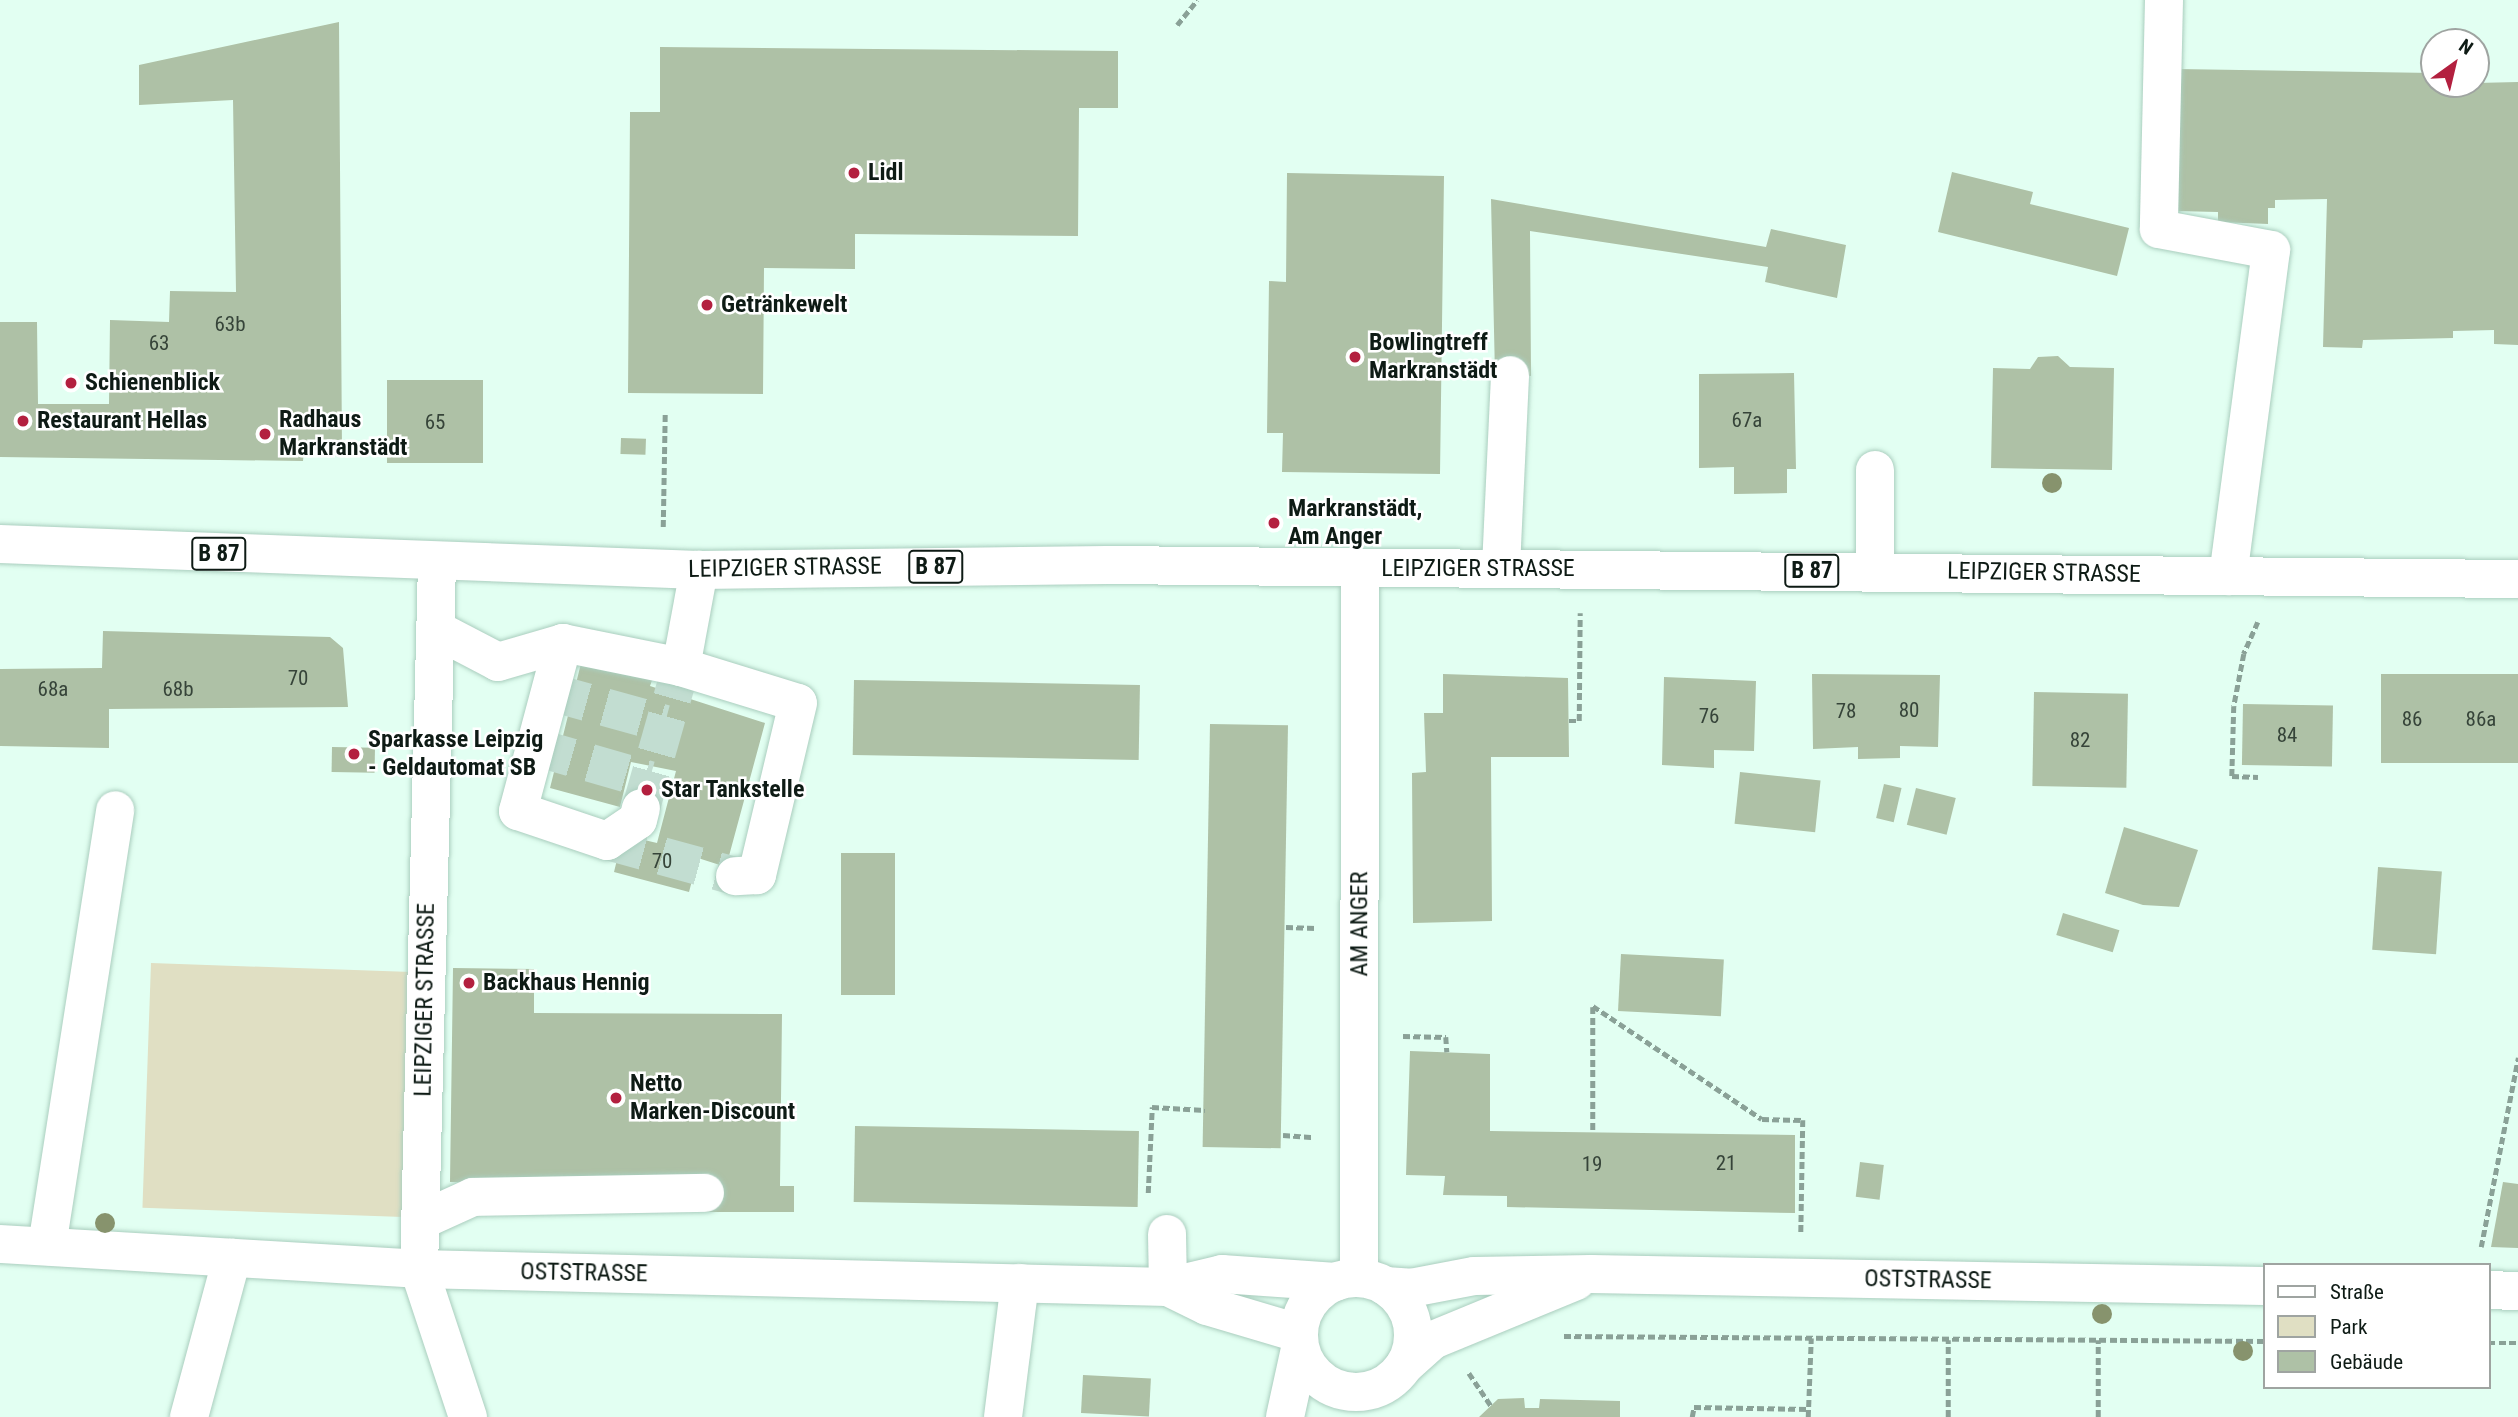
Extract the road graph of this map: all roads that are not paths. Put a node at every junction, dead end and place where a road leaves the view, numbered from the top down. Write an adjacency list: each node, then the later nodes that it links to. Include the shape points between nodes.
1 (2164, 0): 10 (street, via 2159,229 2271,250)
2 (1510, 375): 6 (street)
3 (1875, 470): 9 (street)
4 (0, 544): 5 (street, LEIPZIGER STRASSE / B 87)
5 (437, 563): 8 (street, LEIPZIGER STRASSE / B 87); 12 (street, LEIPZIGER STRASSE)
6 (1501, 567): 7 (street, LEIPZIGER STRASSE / B 87); 9 (street, LEIPZIGER STRASSE / B 87)
7 (1360, 569): 8 (street, LEIPZIGER STRASSE / B 87, via 1107,565); 26 (street, AM ANGER)
8 (681, 570): 14 (street)
9 (1875, 572): 10 (street, LEIPZIGER STRASSE / B 87)
10 (2228, 576): 11 (street, LEIPZIGER STRASSE / B 87)
11 (2518, 579)
12 (435, 629): 13 (street, via 498,662); 19 (street, LEIPZIGER STRASSE)
13 (563, 643): 14 (street); 15 (street, via 518,811 607,841 638,820)
14 (681, 667): 17 (street, via 798,703 757,875)
15 (641, 808)
16 (114, 810): 22 (street)
17 (736, 876)
18 (705, 1193): 19 (street, via 473,1197)
19 (420, 1221): 24 (street, LEIPZIGER STRASSE)
20 (1167, 1234): 29 (street)
21 (0, 1244): 22 (street, OSTSTRASSE)
22 (47, 1246): 23 (street, OSTSTRASSE)
23 (232, 1258): 24 (street, OSTSTRASSE); 35 (street)
24 (419, 1269): 27 (street, OSTSTRASSE); 36 (street, LEIPZIGER STRASSE)
25 (1584, 1274): 26 (street, OSTSTRASSE, via 1474,1276 1411,1288); 28 (street, OSTSTRASSE); 33 (street, OSTSTRASSE, via 1433,1340)
26 (1360, 1282): 29 (street, OSTSTRASSE, via 1222,1274); 32 (street, via 1309,1301); 33 (street, via 1408,1313 1413,1331)
27 (1020, 1283): 29 (street, OSTSTRASSE); 34 (street)
28 (2262, 1286)
29 (1168, 1287): 32 (street, OSTSTRASSE)
30 (2490, 1290): 31 (street)
31 (2518, 1291)
32 (1299, 1341): 33 (street, OSTSTRASSE, via 1320,1380 1336,1389 1373,1390); 37 (street)
33 (1397, 1373): 38 (street)
34 (999, 1414)
35 (189, 1417)
36 (468, 1417)
37 (1285, 1417)
38 (1360, 1417)

